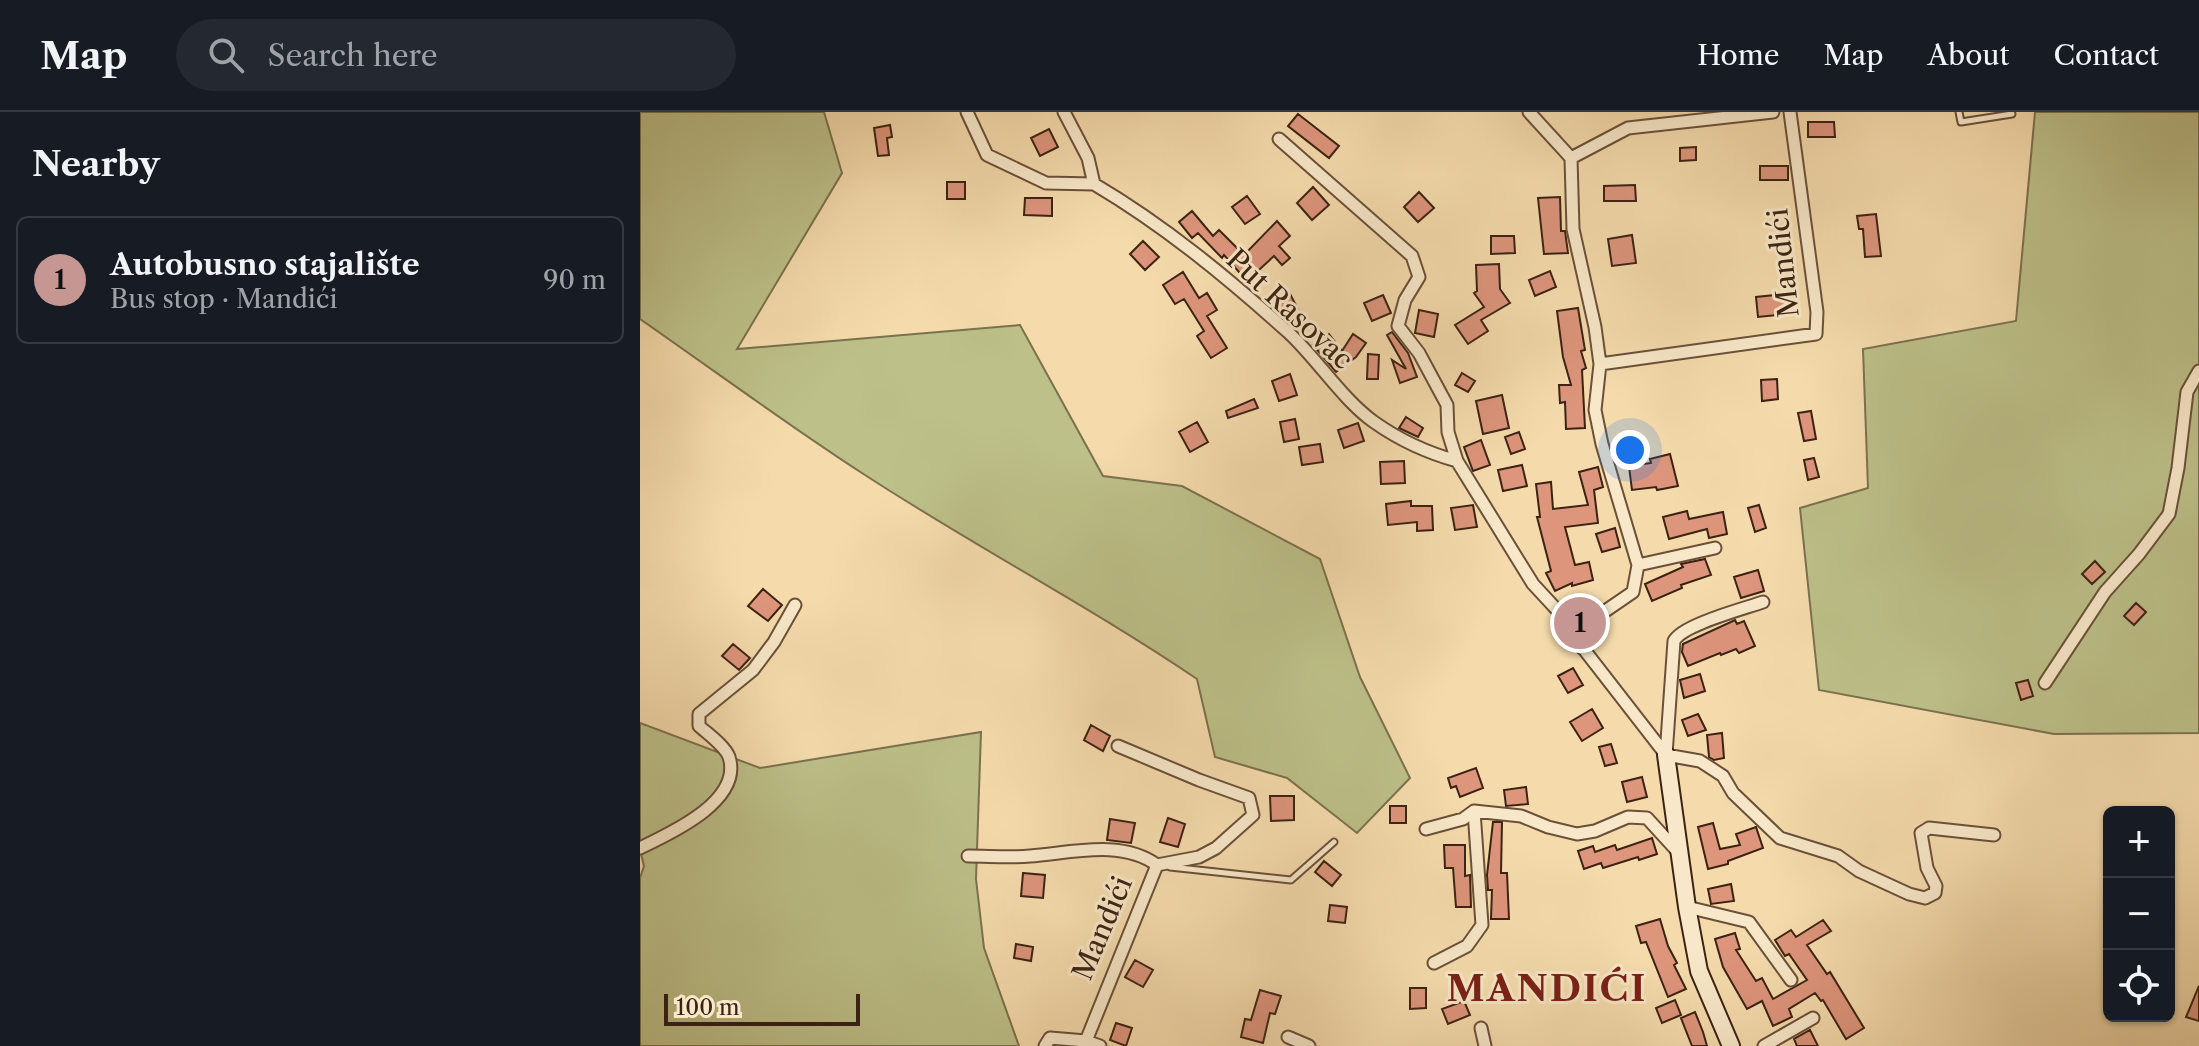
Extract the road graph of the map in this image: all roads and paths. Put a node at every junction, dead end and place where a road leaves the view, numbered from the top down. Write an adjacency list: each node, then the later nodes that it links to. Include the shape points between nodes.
1 (967, 112): 11 (street, via 987,155 1046,183)
2 (1064, 112): 11 (street, via 1088,158)
3 (1529, 112): 10 (street)
4 (1773, 112): 8 (street)
5 (1790, 112): 12 (street, Mandići, via 1816,334)
6 (1959, 112): 7 (lane, via 1961,122)
7 (2012, 114)
8 (1700, 116): 10 (street, via 1628,128)
9 (1279, 139): 14 (street, via 1412,256 1419,277 1398,326 1447,405)
10 (1571, 158): 12 (street, via 1573,229)
11 (1094, 184): 14 (street, Put Rasovac, via 1169,231 1247,297 1292,336 1372,421 1431,454)
12 (1600, 364): 16 (street, via 1595,410)
13 (2199, 371): 20 (street, via 2187,392 2169,514 2105,592)
14 (1457, 461): 19 (street, via 1533,584)
15 (1715, 548): 16 (street)
16 (1638, 565): 19 (street, via 1633,592 1595,618)
17 (1763, 602): 22 (street, via 1678,633)
18 (795, 605): 27 (street, via 753,670 699,714 699,726 728,754 732,772 727,788 707,809)
19 (1583, 649): 22 (street)
20 (2045, 683)
21 (1118, 746): 30 (street, Mandići, via 1249,798 1253,815 1216,848)
22 (1666, 755): 25 (street, via 1700,761 1723,776 1733,793 1780,838 1838,856 1889,886 1925,898 1936,886 1921,833 1929,828); 28 (street)
23 (1474, 811): 24 (street); 28 (street, via 1521,816 1577,834 1628,817 1647,818); 32 (street, via 1482,925 1467,946)
24 (1426, 829)
25 (1994, 835)
26 (1334, 842): 30 (lane, via 1291,880)
27 (640, 848)
28 (1679, 854): 31 (street)
29 (968, 856): 30 (street, via 1114,850 1142,855)
30 (1157, 865): 37 (street, Mandići)
31 (1687, 907): 33 (street, via 1749,922); 42 (street, via 1699,971)
32 (1434, 963)
33 (1791, 980)
34 (1813, 1018): 43 (street)
35 (1481, 1028): 41 (street)
36 (1288, 1037): 40 (street)
37 (1086, 1041): 38 (street, via 1050,1038); 39 (street)
38 (1045, 1046)
39 (1100, 1046)
40 (1309, 1046)
41 (1485, 1046)
42 (1731, 1046)
43 (1764, 1046)

